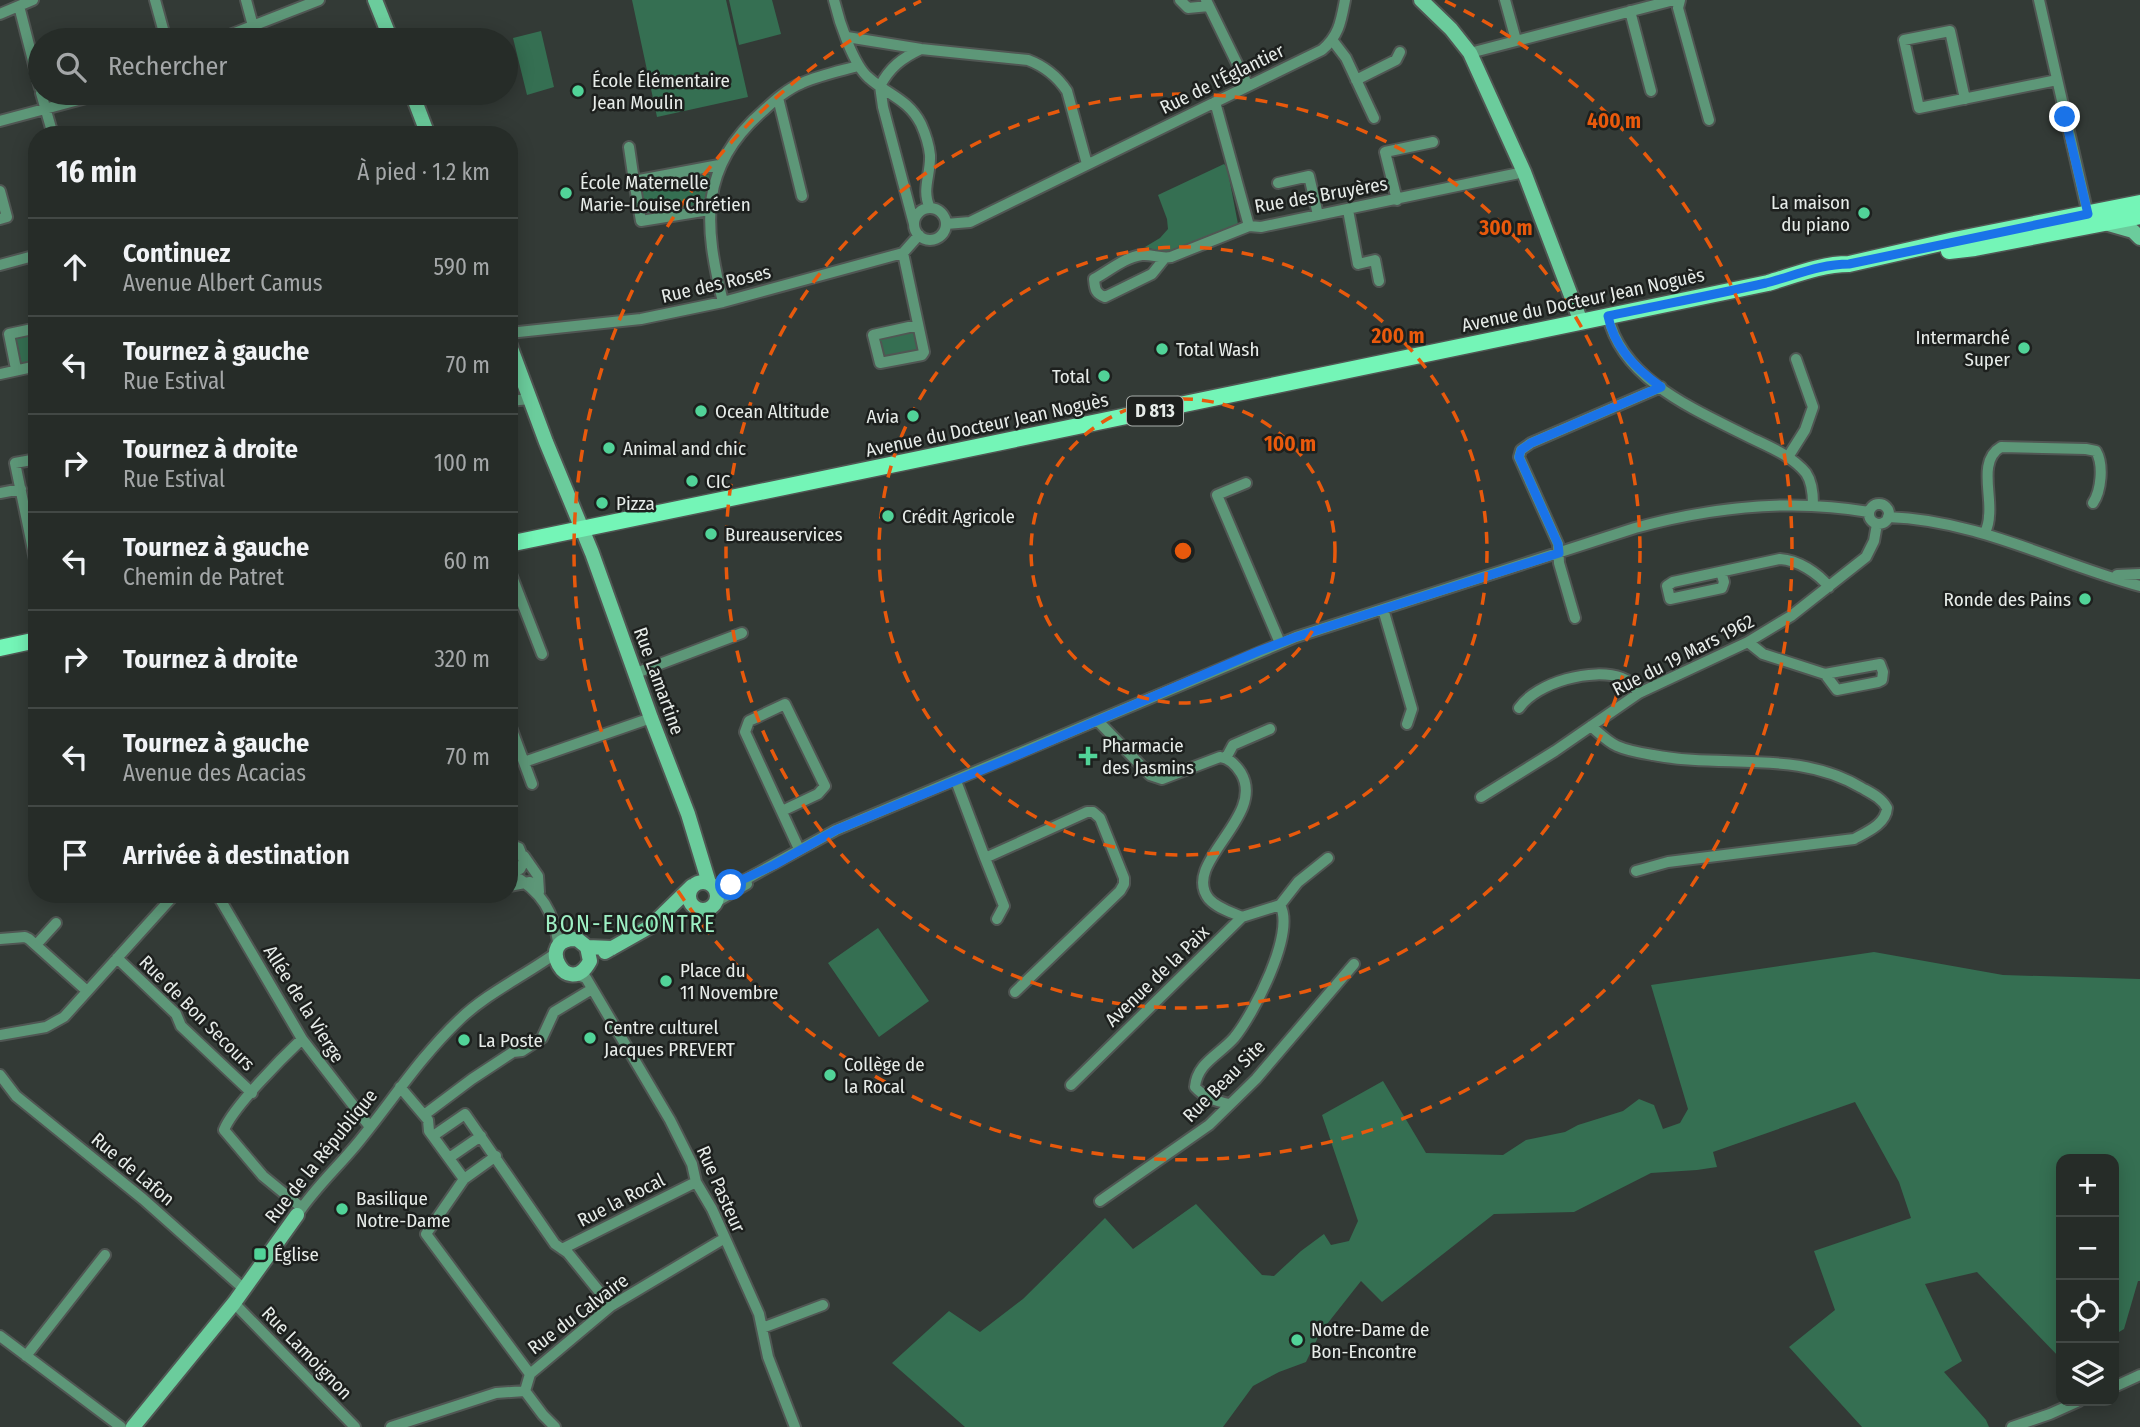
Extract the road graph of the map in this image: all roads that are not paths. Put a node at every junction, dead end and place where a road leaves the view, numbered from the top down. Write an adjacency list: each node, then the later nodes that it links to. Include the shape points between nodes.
1 (33, 0): 15 (street)
2 (155, 0): 19 (street)
3 (246, 0): 18 (street)
4 (319, 0): 18 (street)
5 (375, 0): 21 (street)
6 (834, 0): 22 (street)
7 (1180, 0): 14 (street, via 1188,8)
8 (1345, 0): 25 (street)
9 (1421, 0): 28 (street)
10 (1505, 0): 24 (street)
11 (1674, 0): 16 (street)
12 (1680, 0): 43 (street, via 1678,8)
13 (2039, 0): 31 (street)
14 (1208, 3): 33 (street)
15 (19, 6): 17 (street); 23 (street)
16 (1630, 11): 24 (street); 34 (street)
17 (0, 14)
18 (253, 26): 20 (street)
19 (163, 28)
20 (248, 28)
21 (386, 28)
22 (847, 37): 26 (street); 29 (street)
23 (28, 40)
24 (1516, 40): 28 (street)
25 (1333, 41): 30 (street); 33 (street, Rue de l'Églantier)
26 (922, 49): 32 (street, via 894,65); 49 (street, via 1028,60 1045,68 1062,82 1071,99)
27 (1399, 52): 30 (street, via 1396,60)
28 (1470, 52): 51 (street)
29 (859, 66): 32 (street); 35 (street, via 802,83)
30 (1356, 80): 42 (street)
31 (2057, 80): 36 (street); 64 (street)
32 (880, 86): 58 (street, via 902,100 920,123 930,155 925,197); 65 (street)
33 (1248, 86): 37 (street, Rue de l'Églantier)
34 (1651, 91)
35 (778, 98): 50 (street, via 751,121); 55 (street)
36 (1965, 99): 36 (street, via 1919,108 1904,40 1950,31)
37 (1215, 102): 49 (street, Rue de l'Églantier); 67 (street, Rue des Bruyères)
38 (45, 105): 41 (street)
39 (58, 105): 41 (street)
40 (417, 105): 46 (street)
41 (46, 109): 44 (street); 45 (street)
42 (1374, 118)
43 (1709, 120)
44 (0, 121)
45 (50, 126)
46 (425, 126)
47 (1433, 142): 56 (street, via 1385,152)
48 (629, 147): 52 (street)
49 (1087, 164): 66 (street, via 970,222)
50 (719, 165): 52 (street); 59 (street)
51 (1524, 172): 56 (street, Rue des Bruyères); 77 (street)
52 (634, 181): 59 (street, via 641,221)
53 (1278, 183): 61 (street, via 1309,176)
54 (0, 191): 63 (street, via 7,217)
55 (802, 196)
56 (1397, 200): 60 (street, Rue des Bruyères)
57 (2140, 206): 64 (main road, Avenue du Docteur Jean Noguès / D 813, via 2119,208)
58 (930, 208): 65 (street, via 921,211); 66 (street, via 943,214)
59 (709, 210): 75 (street, via 710,245)
60 (1348, 210): 61 (street, Rue des Bruyères); 74 (street, via 1358,264 1375,260)
61 (1318, 215): 67 (street, Rue des Bruyères)
62 (2140, 216): 64 (main road, Avenue du Docteur Jean Noguès / D 813)
63 (0, 219)
64 (2094, 220): 69 (street, via 2133,231); 76 (main road, Avenue du Docteur Jean Noguès / D 813, via 1881,257)
65 (914, 224): 68 (street)
66 (946, 224): 68 (street, via 939,237 929,240)
67 (1249, 226): 72 (street)
68 (919, 235): 70 (street)
69 (2140, 238)
70 (903, 253): 75 (street, Rue des Roses); 78 (street)
71 (28, 257): 73 (street)
72 (1164, 259): 72 (street, via 1140,255 1127,260 1094,279 1095,290 1105,297 1152,274)
73 (0, 265)
74 (1379, 281)
75 (723, 302): 80 (street, Rue des Roses, via 641,318)
76 (1608, 316): 77 (main road, Avenue du Docteur Jean Noguès / D 813); 86 (street, via 1611,332 1630,361)
77 (1581, 322): 100 (main road, Avenue du Docteur Jean Noguès / D 813)
78 (918, 325): 78 (street, via 923,354 880,363 873,334)
79 (28, 330): 84 (street, via 9,334)
80 (518, 332)
81 (1796, 359): 89 (street, via 1813,407)
82 (28, 367): 84 (street)
83 (518, 367): 87 (street, Rue Lamartine)
84 (16, 369): 85 (street)
85 (0, 374)
86 (1661, 387): 89 (street, via 1690,407); 103 (street, via 1521,450 1519,457)
87 (530, 399): 88 (street); 100 (street, Rue Lamartine)
88 (518, 400)
89 (1788, 457): 95 (street, via 1811,481)
90 (28, 461): 92 (street, via 15,463)
91 (1246, 483): 115 (street, via 1217,495)
92 (21, 489): 93 (street); 98 (street)
93 (0, 493)
94 (2093, 503): 101 (street, via 2099,495 2096,451 2001,447 1988,466 1990,515)
95 (1813, 504): 96 (street); 103 (street, via 1679,516)
96 (1869, 512): 97 (street, via 1882,505); 99 (street, via 1870,520)
97 (1888, 517): 99 (street); 101 (street, via 1912,517)
98 (28, 524)
99 (1877, 524): 108 (street, Rue du 19 Mars 1962, via 1866,557)
100 (583, 529): 102 (main road, Avenue du Docteur Jean Noguès / D 813); 118 (street, Rue Lamartine)
101 (1985, 533): 106 (street)
102 (518, 542)
103 (1559, 553): 110 (street); 111 (street)
104 (1721, 572): 104 (street, via 1673,582 1667,586 1670,599 1722,588); 108 (street, via 1786,559 1822,577)
105 (2140, 573): 106 (street)
106 (2107, 576): 107 (street)
107 (2140, 586)
108 (1829, 587): 114 (street, Rue du 19 Mars 1962)
109 (518, 592): 117 (street)
110 (1383, 609): 115 (street); 124 (street, via 1412,709)
111 (1575, 618)
112 (742, 633): 118 (street)
113 (28, 642): 116 (main road)
114 (1748, 642): 119 (street, via 1763,654); 120 (street, Rue du 19 Mars 1962)
115 (1280, 643): 123 (street)
116 (0, 648)
117 (542, 654)
118 (636, 673): 122 (street, Rue Lamartine)
119 (1825, 674): 119 (street, via 1837,690 1878,682 1883,672 1880,664)
120 (1639, 693): 121 (street, via 1622,678 1569,678 1536,691); 125 (street, Rue du 19 Mars 1962)
121 (1520, 708)
122 (651, 718): 129 (street); 145 (street, Rue Lamartine, via 688,814)
123 (1098, 720): 128 (street, via 1155,778); 130 (street)
124 (1407, 724)
125 (1591, 726): 132 (street, Rue du 19 Mars 1962); 141 (street, via 1615,745 1669,758 1810,767 1848,779 1887,807 1879,823 1854,839 1668,862)
126 (1270, 729): 128 (street, via 1233,745)
127 (518, 746): 129 (street)
128 (1226, 758): 152 (street, via 1243,776 1245,800 1202,881 1211,901)
129 (524, 762): 131 (street)
130 (956, 781): 135 (street); 137 (street)
131 (532, 784)
132 (1481, 797)
133 (782, 811): 133 (street, via 825,786 785,704 749,721 745,732); 135 (street)
134 (518, 848): 136 (street)
135 (799, 849): 139 (street)
136 (524, 856): 140 (street); 146 (street, via 538,876)
137 (985, 858): 154 (street, via 1004,906); 166 (street, via 1093,812 1100,818 1124,878 1120,891)
138 (1328, 858): 150 (street)
139 (774, 865): 145 (street, via 735,884); 147 (street)
140 (518, 868)
141 (1636, 871)
142 (518, 878): 143 (street)
143 (527, 883): 144 (street); 146 (street)
144 (518, 884)
145 (702, 885): 147 (street, via 717,893); 151 (street, via 689,897); 153 (street)
146 (539, 889): 156 (street)
147 (716, 902): 151 (street, via 706,910)
148 (167, 903): 161 (street)
149 (222, 903): 168 (street, Allée de la Vierge)
150 (1279, 905): 152 (street, Avenue de la Paix); 173 (street, via 1284,916 1280,950 1253,1010 1196,1076 1195,1087 1202,1094)
151 (694, 907): 153 (street)
152 (1242, 917): 170 (street, Avenue de la Paix)
153 (660, 918): 164 (street)
154 (998, 919)
155 (56, 923): 159 (street)
156 (556, 927): 158 (street); 160 (street)
157 (0, 939): 159 (street, via 25,937)
158 (574, 939): 160 (street, via 566,940); 164 (street, via 582,942)
159 (36, 944): 165 (street)
160 (557, 950): 163 (street, Rue de la République); 164 (street, via 557,964)
161 (117, 958): 165 (street); 172 (street, Rue de Bon Secours)
162 (1354, 964): 173 (street, Rue Beau Site)
163 (537, 966): 164 (street); 171 (street, Rue de la République, via 460,1019)
164 (582, 969): 174 (street, via 542,1038 513,1052); 181 (street, Rue Pasteur, via 670,1120)
165 (87, 991): 167 (street, via 56,1023)
166 (1015, 992)
167 (0, 1035)
168 (302, 1039): 172 (street); 175 (street, Allée de la Vierge)
169 (0, 1075): 187 (street, Rue de Lafon, via 16,1096)
170 (1071, 1085)
171 (400, 1087): 174 (street); 175 (street, Rue de la République)
172 (252, 1093): 183 (street, via 226,1126 226,1135)
173 (1229, 1104): 182 (street, Rue Beau Site, via 1209,1125)
174 (424, 1115): 176 (street)
175 (370, 1128): 183 (street, Rue de la République)
176 (433, 1136): 177 (street, via 466,1114); 179 (street)
177 (481, 1136): 178 (street); 179 (street)
178 (496, 1156): 180 (street); 185 (street)
179 (449, 1158): 180 (street)
180 (464, 1179): 194 (street, Rue du Calvaire, via 426,1234)
181 (696, 1182): 184 (street, Rue Pasteur); 185 (street, Rue la Rocal)
182 (1100, 1201)
183 (299, 1211): 187 (street, Rue de la République)
184 (725, 1238): 190 (street, Rue du Calvaire); 191 (street, Rue Pasteur)
185 (559, 1246): 190 (street)
186 (105, 1255): 193 (street)
187 (244, 1289): 188 (street, Rue de la République)
188 (234, 1303): 200 (street, Rue de la République); 202 (street, Rue Lamoignon)
189 (824, 1305): 191 (street)
190 (611, 1306): 194 (street, Rue du Calvaire)
191 (762, 1328): 205 (street, Rue Pasteur)
192 (0, 1336): 193 (street)
193 (26, 1356): 201 (street)
194 (530, 1374): 197 (street)
195 (2140, 1375): 196 (street)
196 (2119, 1385)
197 (525, 1391): 203 (street, via 496,1393); 204 (street)
198 (2068, 1406): 199 (street)
199 (2056, 1411): 206 (street); 207 (street)
200 (136, 1425)
201 (121, 1427)
202 (355, 1427)
203 (391, 1427)
204 (555, 1427)
205 (795, 1427)
206 (2012, 1427)
207 (2043, 1427)

